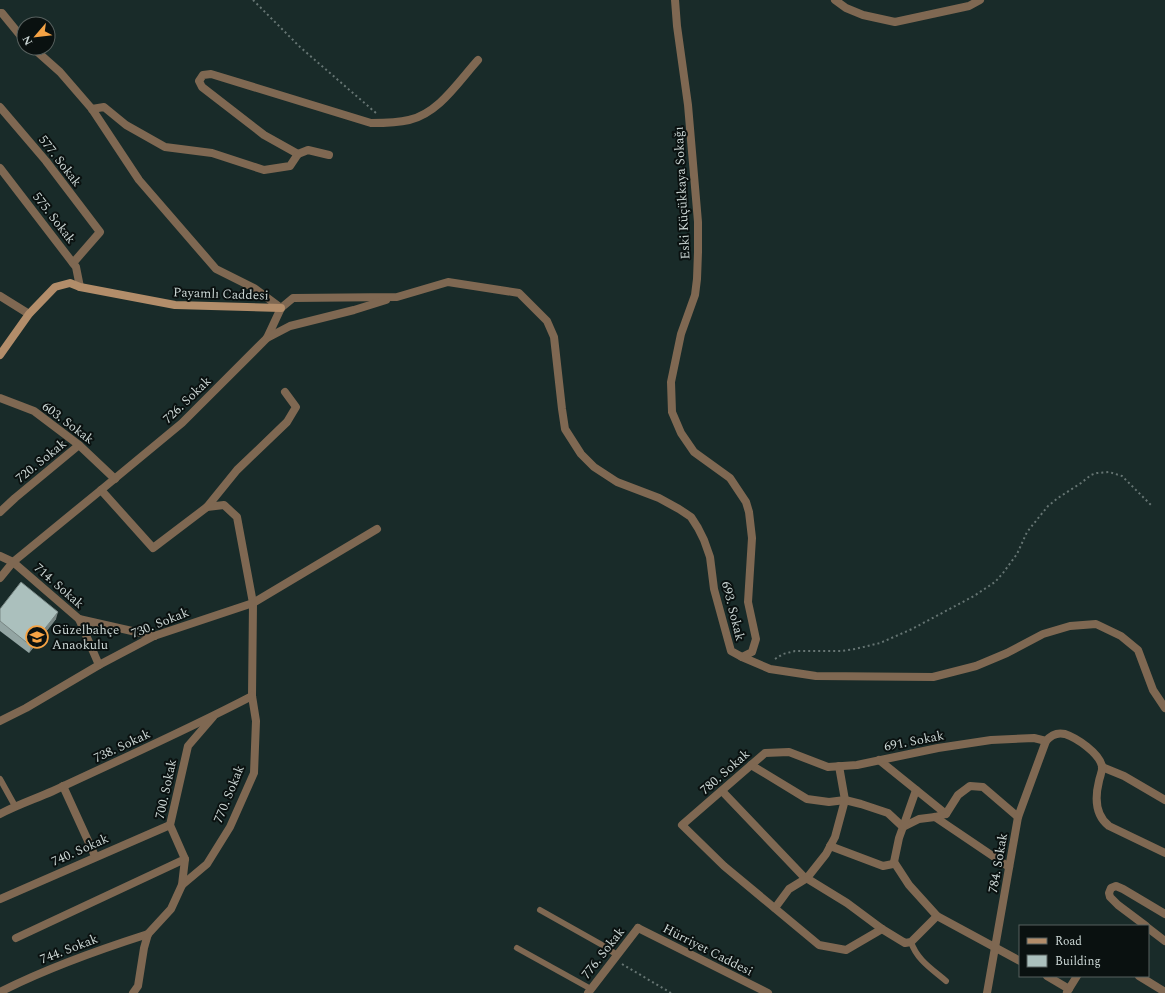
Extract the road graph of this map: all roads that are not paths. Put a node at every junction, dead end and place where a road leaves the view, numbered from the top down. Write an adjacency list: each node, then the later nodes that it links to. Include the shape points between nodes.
1 (675, 0): 36 (street, Eski Küçükkaya Sokağı, via 688,105 698,222 698,252 694,295 673,367 672,412 687,443 694,452 730,478 746,502 749,512 752,538 748,602 756,639 752,652)
2 (835, 0): 3 (street, via 863,15 894,22 969,6)
3 (980, 0)
4 (1, 13): 5 (street)
5 (16, 31)
6 (42, 56): 9 (street)
7 (478, 60): 10 (street, via 441,102 425,114 410,120 372,123 211,74 203,75 199,81 202,87 264,135)
8 (0, 107): 13 (street, 577. Sokak, via 46,161 100,232)
9 (92, 108): 10 (street, via 104,107 126,125 165,147 212,153 264,170 290,166); 18 (street, via 139,180 216,269 254,288)
10 (298, 154): 11 (street, via 308,150)
11 (329, 155)
12 (0, 168): 13 (street, 575. Sokak)
13 (73, 263): 14 (street, 575. Sokak)
14 (80, 287): 18 (main road, Payamlı Caddesi, via 175,305); 19 (main road, Payamlı Caddesi, via 70,283 55,287)
15 (519, 292): 17 (street, Payamlı Caddesi, via 448,282); 36 (street, 693. Sokak, via 546,321 554,337 565,429 574,444 594,467 617,482 659,498 691,517 710,557 714,589 731,651)
16 (0, 296): 19 (street)
17 (397, 297): 18 (street, Payamlı Caddesi, via 293,298); 20 (street, 726. Sokak, via 290,326)
18 (281, 308): 20 (street)
19 (29, 314): 21 (main road, Payamlı Caddesi)
20 (267, 338): 25 (street, 726. Sokak, via 182,423)
21 (0, 355)
22 (285, 392): 27 (street, via 296,407 287,422 237,470)
23 (0, 398): 24 (street, 603. Sokak, via 34,411)
24 (79, 445): 25 (street, 603. Sokak); 28 (street, 720. Sokak)
25 (115, 479): 26 (street, 726. Sokak)
26 (101, 490): 27 (street, via 153,548); 31 (street, 726. Sokak)
27 (207, 507): 33 (street, via 224,505 236,517)
28 (0, 512)
29 (377, 529): 33 (street, 730. Sokak)
30 (0, 556): 31 (street, 714. Sokak)
31 (13, 562): 32 (street, 726. Sokak); 34 (street, 714. Sokak)
32 (0, 578)
33 (253, 603): 35 (street, 730. Sokak); 38 (street)
34 (79, 619): 35 (street, 714. Sokak); 37 (street)
35 (154, 636): 37 (street, 730. Sokak)
36 (742, 657): 39 (street, 693. Sokak, via 770,669 816,676 933,677 976,666 1043,634 1070,626 1096,624 1121,636 1138,650 1154,690)
37 (99, 665): 41 (street, 730. Sokak)
38 (252, 696): 40 (street, 738. Sokak); 68 (street, 770. Sokak, via 256,720 254,772 226,834 207,864)
39 (1165, 708)
40 (213, 717): 49 (street, 738. Sokak); 59 (street, 700. Sokak, via 188,746)
41 (0, 721)
42 (1046, 741): 44 (street, 691. Sokak, via 1034,738 992,740); 47 (street, via 1055,734 1064,734 1092,751); 58 (street, 784. Sokak)
43 (789, 752): 45 (street, 780. Sokak, via 765,753); 46 (street, 691. Sokak, via 828,767)
44 (879, 760): 46 (street, 691. Sokak); 50 (street)
45 (751, 765): 51 (street, 780. Sokak); 52 (street, via 806,800)
46 (839, 766): 52 (street)
47 (1102, 767): 53 (street, via 1124,776); 62 (street, via 1096,791 1101,817 1109,826)
48 (0, 779): 54 (lane)
49 (63, 786): 54 (street, 738. Sokak); 63 (street)
50 (916, 790): 56 (street); 60 (street)
51 (722, 791): 67 (street); 70 (street, 780. Sokak, via 682,825 724,866)
52 (845, 800): 60 (street, via 888,813); 61 (street)
53 (1165, 800)
54 (15, 806): 55 (street, 738. Sokak)
55 (0, 814)
56 (946, 814): 57 (street); 58 (street, via 958,795 970,786 983,787)
57 (935, 817): 60 (street, via 918,819); 66 (street)
58 (1018, 817): 66 (street, 784. Sokak)
59 (170, 825): 63 (street, 740. Sokak); 64 (street, 700. Sokak)
60 (903, 827): 65 (street)
61 (830, 846): 65 (street, via 883,866); 67 (street)
62 (1165, 853)
63 (95, 856): 69 (street, 740. Sokak)
64 (185, 859): 68 (street); 79 (street)
65 (894, 862): 73 (street, via 909,885)
66 (1009, 867): 82 (street, 784. Sokak)
67 (807, 878): 70 (street, via 789,889); 76 (street, via 847,902)
68 (182, 885): 78 (street, via 171,908)
69 (0, 899)
70 (775, 908): 76 (street, via 819,945 846,950)
71 (540, 910): 84 (lane, via 604,946)
72 (1165, 914): 74 (street, via 1116,886 1111,888 1109,893 1112,900)
73 (937, 916): 81 (street); 82 (street)
74 (1145, 925)
75 (638, 928): 84 (street, 776. Sokak); 95 (street, Hürriyet Caddesi)
76 (882, 929): 81 (street, via 905,943)
77 (1149, 929): 80 (street)
78 (148, 934): 92 (street, 744. Sokak, via 108,947); 94 (street, via 138,986)
79 (16, 938)
80 (1165, 941)
81 (911, 942): 89 (lane, via 920,959)
82 (995, 947): 85 (street); 96 (street, 784. Sokak)
83 (517, 948): 90 (lane)
84 (616, 957): 90 (street, 776. Sokak)
85 (1019, 960)
86 (1048, 977): 91 (street)
87 (1076, 977): 91 (street)
88 (1141, 977): 93 (street)
89 (946, 981)
90 (589, 991)
91 (1067, 991)
92 (0, 992)
93 (1165, 992)
94 (133, 993)
95 (768, 993)
96 (988, 993)

